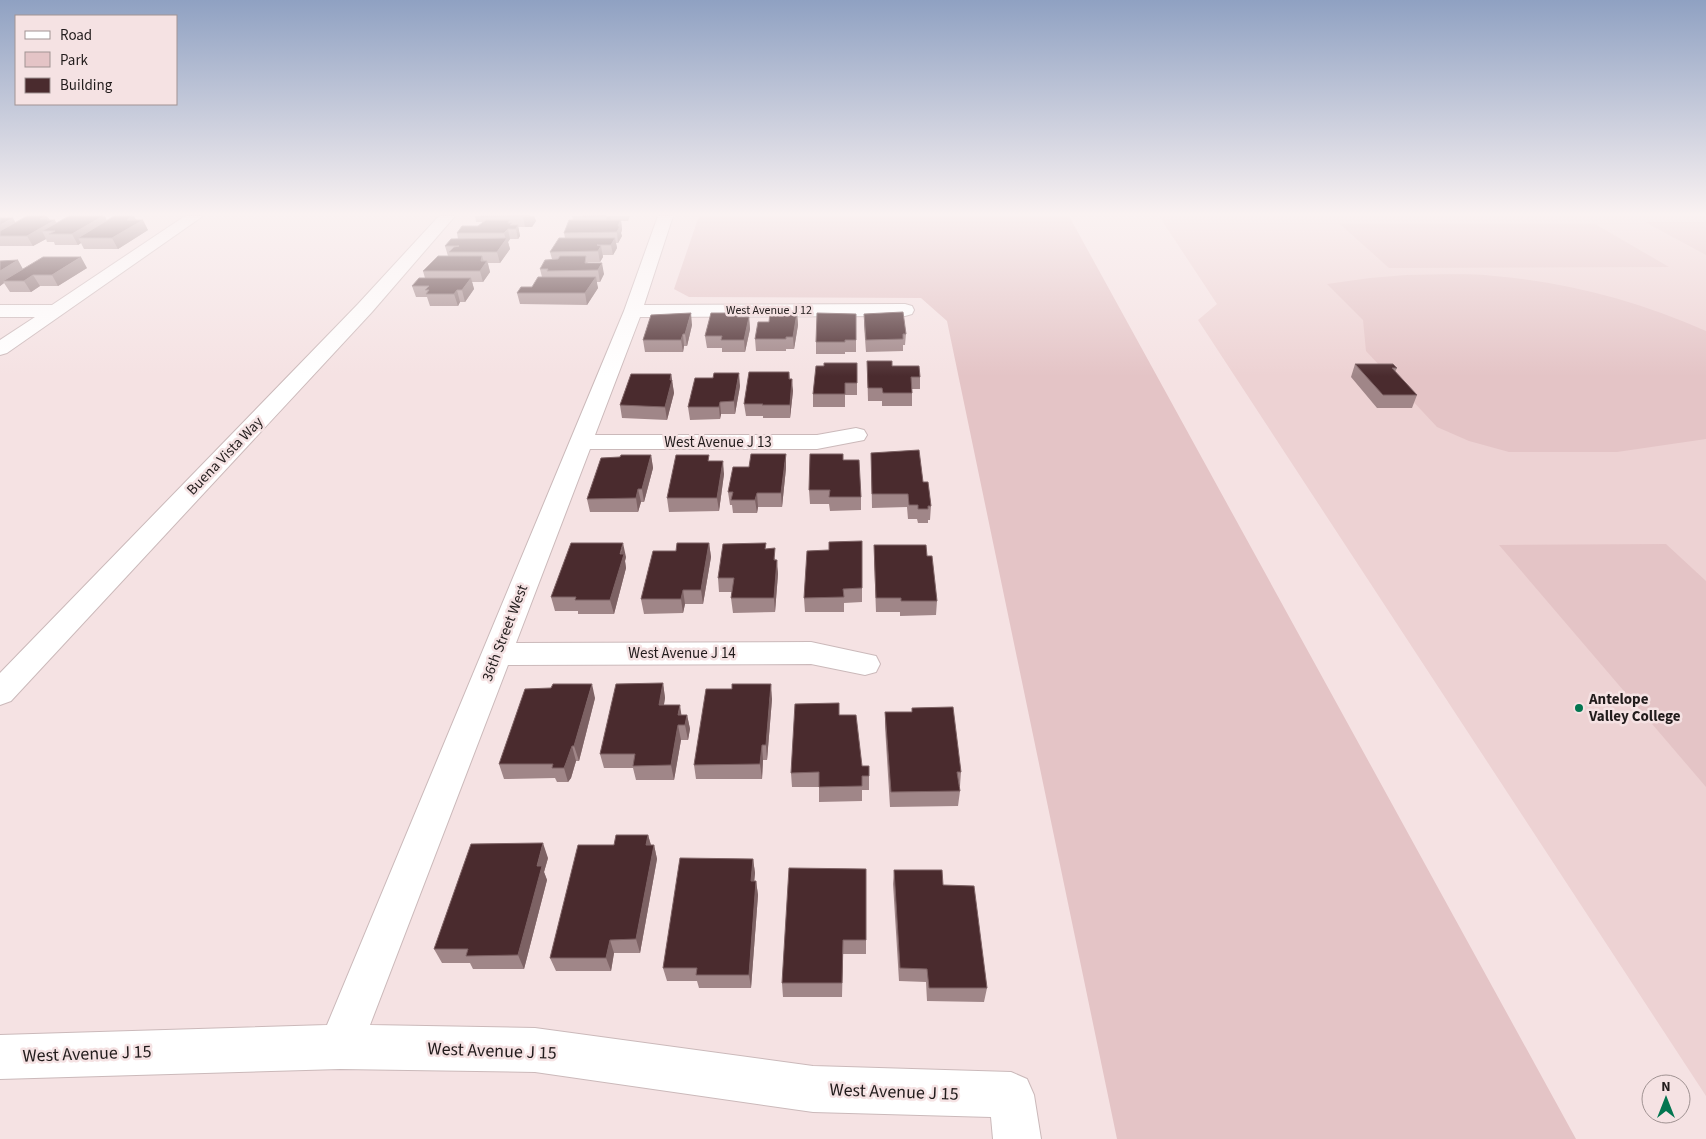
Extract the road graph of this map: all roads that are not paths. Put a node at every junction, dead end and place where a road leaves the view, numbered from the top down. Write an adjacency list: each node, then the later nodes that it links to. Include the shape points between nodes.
1 (118, 269): 6 (street)
2 (400, 269): 13 (street, Buena Vista Way)
3 (648, 269): 7 (street, 36th Street West)
4 (905, 310): 7 (street, West Avenue J 12)
5 (0, 311): 6 (street)
6 (57, 311): 8 (street)
7 (633, 311): 10 (street, 36th Street West)
8 (0, 349)
9 (856, 435): 10 (street, West Avenue J 13, via 817,442)
10 (579, 442): 11 (street, 36th Street West)
11 (497, 654): 12 (street, West Avenue J 14, via 811,653); 14 (street, 36th Street West)
12 (865, 664)
13 (0, 693)
14 (340, 1047): 15 (street, West Avenue J 15); 16 (street, West Avenue J 15, via 535,1050 813,1089 1011,1095)
15 (0, 1057)
16 (1017, 1139)

